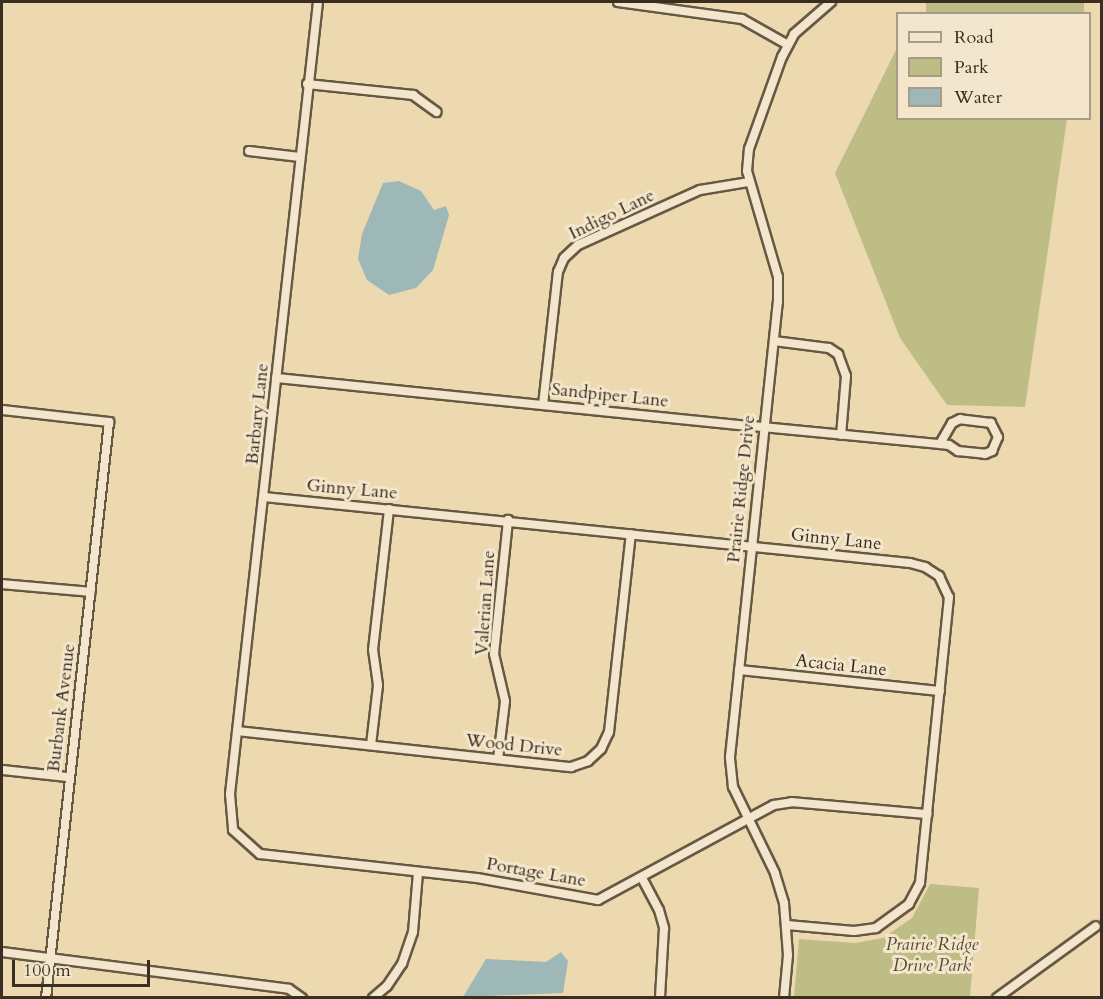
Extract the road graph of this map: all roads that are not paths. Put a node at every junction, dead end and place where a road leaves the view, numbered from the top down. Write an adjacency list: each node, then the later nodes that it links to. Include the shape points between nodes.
1 (318, 2): 5 (street, Barbary Lane)
2 (618, 2): 4 (street, via 742,19)
3 (831, 2): 4 (street, Prairie Ridge Drive, via 794,34)
4 (788, 45): 9 (street, Prairie Ridge Drive, via 749,149)
5 (308, 84): 6 (street, via 413,95); 8 (street, Barbary Lane)
6 (436, 112)
7 (249, 151): 8 (street)
8 (300, 157): 11 (street, Barbary Lane)
9 (749, 182): 10 (street, Prairie Ridge Drive, via 778,277); 12 (street, Indigo Lane, via 700,190 578,245 564,258 558,273)
10 (774, 341): 14 (street, Prairie Ridge Drive); 15 (street, via 829,348 838,354 846,376)
11 (276, 378): 12 (street, Sandpiper Lane); 17 (street, Barbary Lane)
12 (543, 405): 14 (street, Sandpiper Lane)
13 (2, 410): 23 (street, Burbank Avenue, via 109,422)
14 (764, 427): 15 (street, Sandpiper Lane); 21 (street, Prairie Ridge Drive)
15 (841, 435): 16 (street, Sandpiper Lane)
16 (940, 444): 16 (street, Sandpiper Lane, via 985,454 992,451 998,437 992,423 960,420 952,423)
17 (264, 497): 18 (street, Ginny Lane); 26 (street, Barbary Lane)
18 (389, 509): 19 (street, Ginny Lane); 27 (street, via 373,650 378,685)
19 (508, 520): 20 (street, Ginny Lane); 28 (street, Valerian Lane, via 494,654 505,701)
20 (630, 534): 21 (street, Ginny Lane); 28 (street, Wood Drive, via 609,732 601,750 588,761 571,767)
21 (751, 546): 24 (street, Prairie Ridge Drive); 25 (street, Ginny Lane, via 910,563 939,576 949,597)
22 (2, 584): 23 (street)
23 (91, 592): 30 (street, Burbank Avenue)
24 (738, 670): 25 (street, Acacia Lane); 32 (street, Prairie Ridge Drive, via 730,757 733,787)
25 (940, 691): 31 (street, Ginny Lane)
26 (237, 731): 27 (street, Wood Drive); 33 (street, Barbary Lane, via 230,794)
27 (371, 745): 28 (street, Wood Drive)
28 (498, 759)
29 (2, 770): 30 (street)
30 (68, 777): 39 (street, Burbank Avenue)
31 (927, 814): 32 (street, Portage Lane, via 792,802 774,805); 36 (street, Ginny Lane, via 920,883 909,904 896,916 876,928 854,931)
32 (747, 820): 35 (street, Portage Lane); 36 (street, Prairie Ridge Drive, via 775,873)
33 (233, 830): 34 (street, Portage Lane, via 260,854)
34 (418, 873): 35 (street, Portage Lane, via 477,878 598,900); 42 (street, via 413,932 402,964)
35 (642, 878): 43 (street, via 664,927)
36 (787, 925): 44 (street, Prairie Ridge Drive)
37 (1096, 926): 45 (street)
38 (2, 952): 39 (street)
39 (50, 957): 40 (street, Burbank Avenue); 41 (street, via 289,989)
40 (46, 998)
41 (302, 998)
42 (373, 998)
43 (660, 998)
44 (784, 998)
45 (997, 998)

